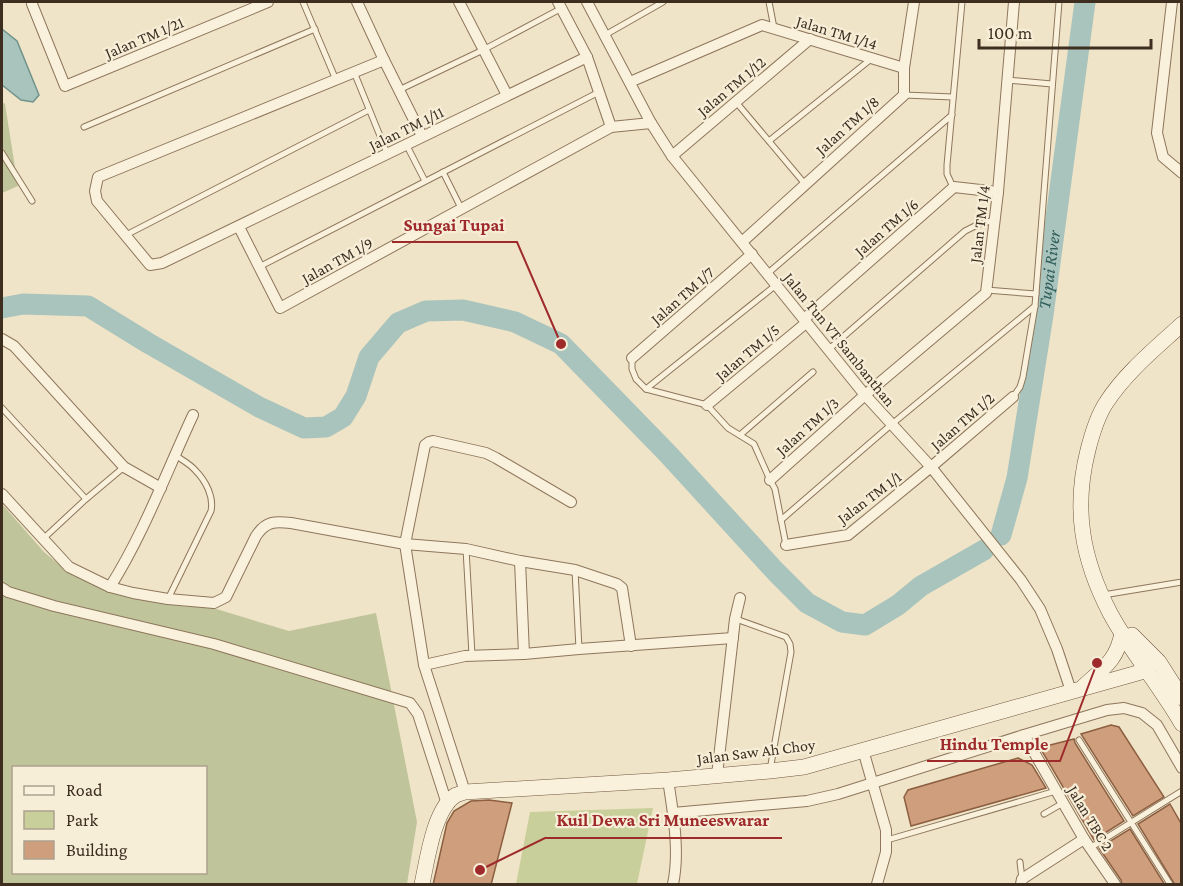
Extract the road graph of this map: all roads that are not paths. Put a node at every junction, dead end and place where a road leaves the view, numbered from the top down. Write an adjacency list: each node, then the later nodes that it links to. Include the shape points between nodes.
1 (268, 2): 17 (street, Jalan TM 1/21)
2 (303, 2): 19 (lane)
3 (357, 2): 25 (street)
4 (459, 2): 22 (street)
5 (587, 2): 20 (street, Jalan Tun VT Sambanthan)
6 (663, 2): 20 (lane)
7 (769, 2): 18 (lane)
8 (914, 2): 26 (street, Jalan TM 1/8)
9 (962, 2): 36 (lane)
10 (1014, 2): 29 (street, Jalan TM 1/4)
11 (1059, 2): 31 (lane)
12 (1172, 2): 50 (street, via 1157,133 1163,157)
13 (1177, 2): 16 (street)
14 (33, 4): 17 (street, Jalan TM 1/21, via 65,86)
15 (560, 5): 22 (lane); 23 (street)
16 (1182, 5)
17 (242, 7)
18 (774, 28): 21 (street, Jalan TM 1/14); 30 (street, Jalan TM 1/14, via 762,24)
19 (315, 29): 28 (lane); 41 (lane)
20 (604, 34): 30 (street, Jalan Tun VT Sambanthan)
21 (810, 39): 24 (street, Jalan TM 1/14); 37 (street, Jalan TM 1/12)
22 (483, 50): 32 (lane); 35 (street)
23 (587, 57): 33 (street); 35 (street, Jalan TM 1/11)
24 (872, 58): 26 (street, Jalan TM 1/14); 44 (lane)
25 (384, 60): 27 (street); 32 (street)
26 (904, 68): 34 (street, Jalan TM 1/8)
27 (354, 72): 28 (street); 38 (lane)
28 (336, 80): 59 (street, via 98,177 94,191 97,201)
29 (1007, 80): 31 (lane); 54 (street, Jalan TM 1/4)
30 (630, 82): 40 (street, Jalan Tun VT Sambanthan)
31 (1052, 84): 66 (lane)
32 (399, 90): 43 (street)
33 (599, 92): 42 (street); 49 (lane)
34 (904, 94): 36 (lane); 52 (street, Jalan TM 1/8)
35 (507, 95): 43 (street, Jalan TM 1/11)
36 (953, 97): 39 (lane)
37 (736, 102): 44 (lane); 48 (street, Jalan TM 1/12)
38 (369, 110): 47 (lane); 59 (lane)
39 (951, 115): 53 (lane, via 947,174); 63 (lane)
40 (651, 123): 42 (street, Jalan TM 1/9); 48 (street, Jalan Tun VT Sambanthan)
41 (84, 127)
42 (611, 127): 56 (street, Jalan TM 1/9)
43 (422, 136): 45 (street, Jalan TM 1/11)
44 (769, 141): 52 (lane)
45 (406, 144): 47 (street, Jalan TM 1/11); 51 (lane)
46 (2, 153): 55 (lane)
47 (387, 153): 58 (street, Jalan TM 1/11)
48 (672, 156): 60 (street, Jalan Tun VT Sambanthan)
49 (443, 172): 51 (lane); 56 (lane)
50 (1182, 173)
51 (425, 182): 62 (lane)
52 (805, 184): 60 (street, Jalan TM 1/8)
53 (954, 187): 54 (street); 68 (street, Jalan TM 1/6)
54 (998, 192): 57 (street, Jalan TM 1/4)
55 (32, 201)
56 (461, 209): 62 (street, Jalan TM 1/9, via 280,308)
57 (995, 220): 65 (street, Jalan TM 1/4); 71 (lane, via 965,231)
58 (238, 227): 59 (street, Jalan TM 1/11, via 150,265); 62 (street, Jalan TM 1/9)
59 (125, 236)
60 (742, 242): 61 (street, Jalan Tun VT Sambanthan)
61 (752, 254): 63 (street, Jalan Tun VT Sambanthan); 72 (street, Jalan TM 1/7)
62 (259, 267)
63 (767, 274): 64 (street, Jalan Tun VT Sambanthan)
64 (776, 285): 68 (street, Jalan Tun VT Sambanthan); 74 (lane)
65 (986, 290): 66 (lane); 75 (street)
66 (1036, 294): 67 (lane)
67 (1035, 306): 76 (lane, via 1023,377); 80 (lane)
68 (805, 321): 71 (street, Jalan Tun VT Sambanthan); 77 (street, Jalan TM 1/5)
69 (1182, 324): 100 (street, via 1128,373 1104,404 1093,430 1081,493 1082,533)
70 (2, 339): 83 (street, via 14,346)
71 (828, 350): 75 (street, Jalan Tun VT Sambanthan)
72 (633, 358): 74 (lane, via 636,379)
73 (813, 372): 81 (lane)
74 (646, 389): 77 (lane)
75 (864, 395): 80 (street, Jalan Tun VT Sambanthan); 85 (street, Jalan TM 1/3)
76 (1013, 397): 84 (street, Jalan TM 1/2)
77 (707, 405): 81 (lane)
78 (2, 408): 88 (lane)
79 (193, 415): 82 (street)
80 (892, 424): 84 (street, Jalan Tun VT Sambanthan); 90 (lane)
81 (740, 435): 85 (lane, via 754,444)
82 (175, 455): 86 (street); 102 (lane, via 196,470 212,504)
83 (124, 466): 86 (street); 88 (lane)
84 (931, 467): 93 (street, Jalan TM 1/1, via 849,535); 113 (street, Jalan Tun VT Sambanthan, via 1040,609)
85 (770, 480): 90 (lane)
86 (161, 488): 98 (street)
87 (2, 494): 91 (street)
88 (86, 499): 91 (lane)
89 (571, 502): 92 (street, via 486,453 429,442 425,445)
90 (781, 520): 93 (lane)
91 (43, 539): 98 (street, via 69,567)
92 (405, 544): 94 (street); 102 (street, via 273,521 260,529 226,597 214,603); 111 (street)
93 (786, 545)
94 (466, 549): 95 (street); 110 (lane)
95 (519, 561): 96 (street); 109 (street)
96 (575, 570): 107 (street, via 622,588); 108 (lane)
97 (1182, 582): 100 (lane)
98 (110, 587): 102 (street)
99 (2, 588): 128 (street, via 54,606 214,644 410,703 418,714)
100 (1102, 595): 103 (street)
101 (740, 598): 104 (street)
102 (168, 599)
103 (1111, 614): 105 (street); 114 (street, via 1159,662)
104 (735, 619): 106 (street); 120 (lane, via 786,637 790,644)
105 (1122, 633): 112 (street); 113 (street, via 1114,658)
106 (733, 638): 107 (street); 121 (street)
107 (631, 646): 108 (street)
108 (579, 649): 109 (street)
109 (524, 654): 110 (street)
110 (472, 656): 111 (street)
111 (424, 665): 126 (street)
112 (1148, 670): 113 (street, Jalan Saw Ah Choy); 115 (street)
113 (1076, 690): 118 (street, Jalan Saw Ah Choy)
114 (1182, 698)
115 (1182, 724)
116 (1024, 735): 119 (street, via 1124,708 1142,713 1157,725); 123 (street); 124 (street, Jalan TBC 2)
117 (1079, 740): 131 (lane)
118 (863, 750): 120 (street, Jalan Saw Ah Choy, via 804,767); 123 (street)
119 (1182, 768)
120 (770, 771): 121 (street, Jalan Saw Ah Choy)
121 (717, 775): 122 (street, Jalan Saw Ah Choy)
122 (668, 780): 126 (street, Jalan Saw Ah Choy); 129 (street)
123 (873, 783): 129 (street, via 807,801); 132 (street)
124 (1057, 791): 127 (street, Jalan TBC 2); 132 (lane)
125 (1182, 791): 131 (lane)
126 (465, 792): 128 (street)
127 (1064, 802): 130 (lane); 133 (street, Jalan TBC 2)
128 (447, 804): 136 (street, via 437,820)
129 (673, 813): 137 (street)
130 (1044, 814)
131 (1131, 823): 133 (lane); 140 (lane)
132 (887, 840): 138 (street)
133 (1087, 844): 135 (street); 139 (street, Jalan TBC 2)
134 (1020, 862): 135 (lane)
135 (1021, 882)
136 (422, 885)
137 (673, 885)
138 (878, 885)
139 (1114, 885)
140 (1170, 885)

